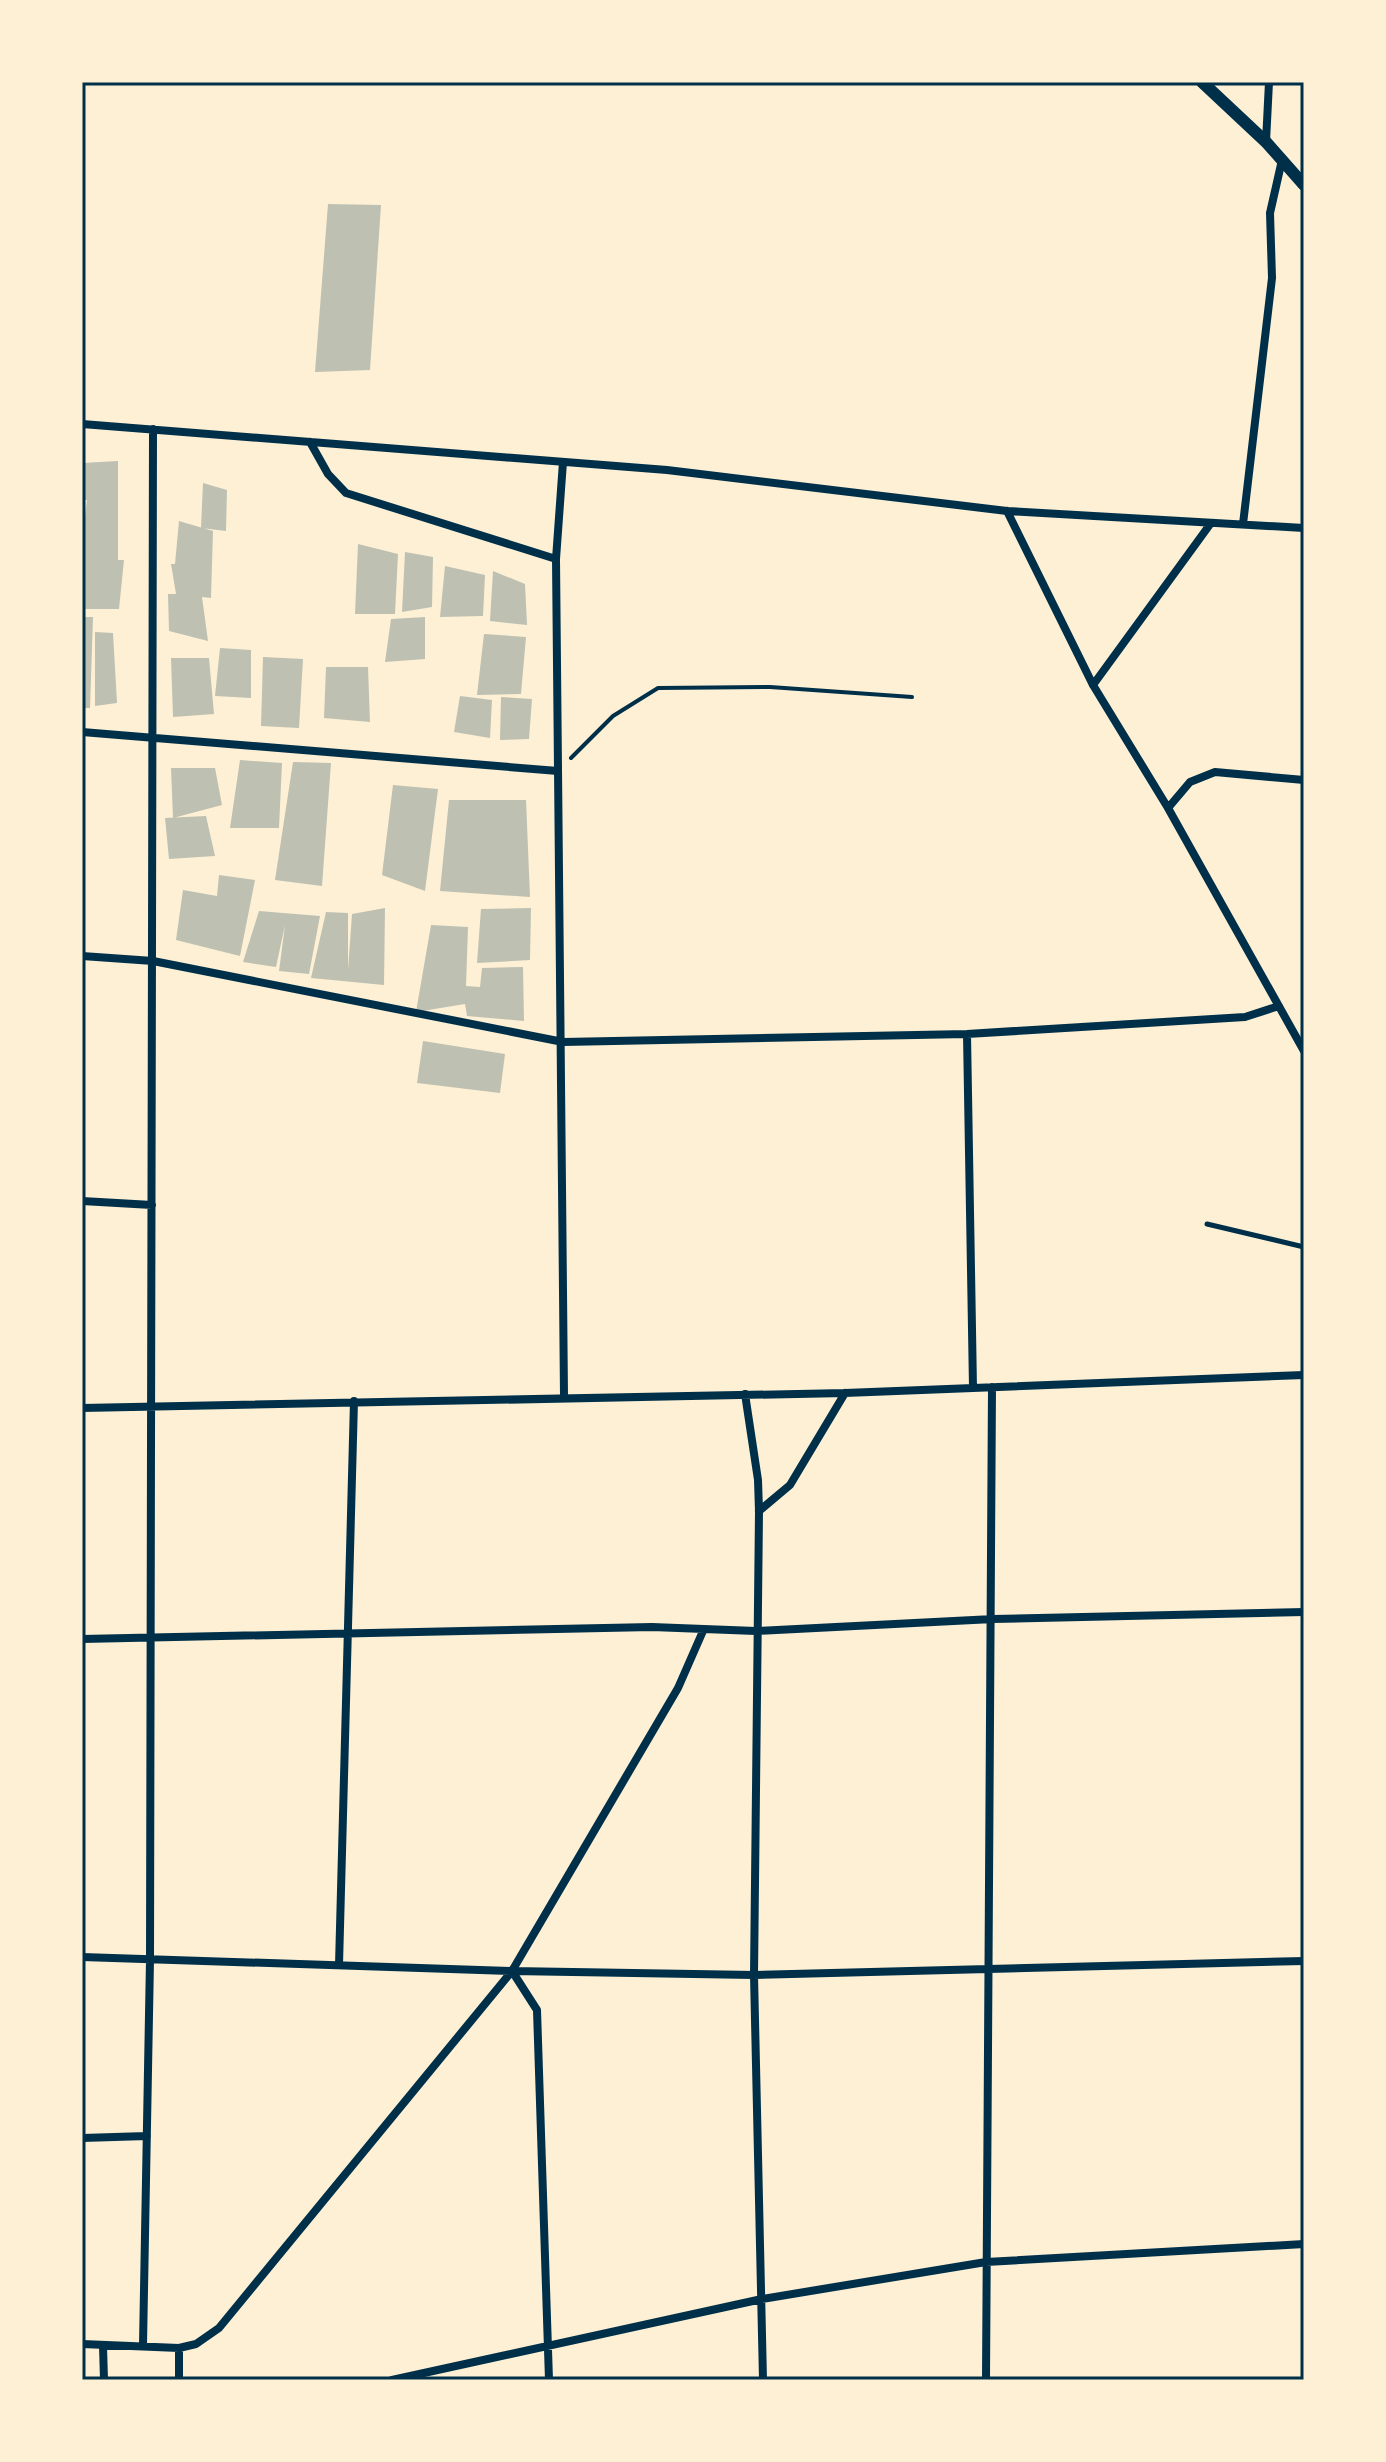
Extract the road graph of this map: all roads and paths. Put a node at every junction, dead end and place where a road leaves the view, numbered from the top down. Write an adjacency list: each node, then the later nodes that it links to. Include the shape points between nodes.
1 (1202, 82): 3 (street)
2 (1269, 82): 3 (street)
3 (1266, 142): 4 (street)
4 (1282, 160): 5 (street); 12 (street, via 1270,213 1272,278)
5 (1304, 185)
6 (82, 424): 7 (street)
7 (153, 429): 8 (street); 18 (street)
8 (310, 442): 9 (street); 14 (street, via 346,493)
9 (563, 462): 10 (street); 14 (street)
10 (1007, 511): 11 (street); 15 (street)
11 (1211, 523): 12 (street); 15 (street)
12 (1243, 524): 13 (street)
13 (1304, 528)
14 (556, 559): 19 (street)
15 (1093, 685): 21 (street)
16 (912, 697): 19 (path, via 770,687 658,688 613,716)
17 (82, 732): 18 (street)
18 (152, 737): 19 (street); 23 (street)
19 (558, 771): 26 (street)
20 (1304, 780): 21 (street, via 1215,772 1190,782)
21 (1168, 808): 24 (street)
22 (82, 956): 23 (street)
23 (153, 961): 26 (street); 29 (street)
24 (1279, 1006): 25 (street, via 1245,1017); 27 (street)
25 (967, 1034): 26 (street); 34 (street)
26 (563, 1042): 37 (street)
27 (1304, 1051)
28 (82, 1201): 29 (street)
29 (152, 1205): 39 (street)
30 (1207, 1224): 31 (lane)
31 (1304, 1247)
32 (1304, 1375): 33 (street)
33 (992, 1387): 34 (street); 43 (street)
34 (973, 1388): 35 (street)
35 (845, 1393): 36 (street); 41 (street, via 790,1485)
36 (745, 1394): 37 (street); 41 (street)
37 (564, 1396): 38 (street)
38 (354, 1401): 39 (street); 46 (street)
39 (151, 1407): 40 (street); 48 (street)
40 (82, 1408)
41 (759, 1511): 45 (street)
42 (1304, 1612): 43 (street)
43 (993, 1619): 45 (street); 53 (street)
44 (703, 1631): 45 (street); 46 (street, via 652,1627); 54 (street, via 678,1688)
45 (756, 1631): 55 (street)
46 (348, 1634): 48 (street); 52 (street)
47 (82, 1639): 48 (street)
48 (150, 1639): 50 (street)
49 (82, 1957): 50 (street)
50 (150, 1960): 52 (street); 56 (street)
51 (1304, 1961): 53 (street)
52 (339, 1965): 54 (street)
53 (986, 1968): 55 (street); 59 (street)
54 (512, 1971): 55 (street); 63 (street, via 537,2010); 65 (street, via 219,2328 196,2344)
55 (754, 1975): 60 (street)
56 (147, 2136): 57 (street); 62 (street)
57 (82, 2138)
58 (1304, 2244): 59 (street)
59 (986, 2262): 60 (street); 71 (street)
60 (762, 2299): 63 (street); 70 (street)
61 (82, 2344): 64 (street)
62 (143, 2345): 64 (street); 65 (street)
63 (548, 2345): 68 (street); 69 (street)
64 (103, 2346): 66 (street)
65 (179, 2348): 67 (street)
66 (104, 2380)
67 (179, 2380)
68 (392, 2380)
69 (549, 2380)
70 (763, 2380)
71 (986, 2380)

